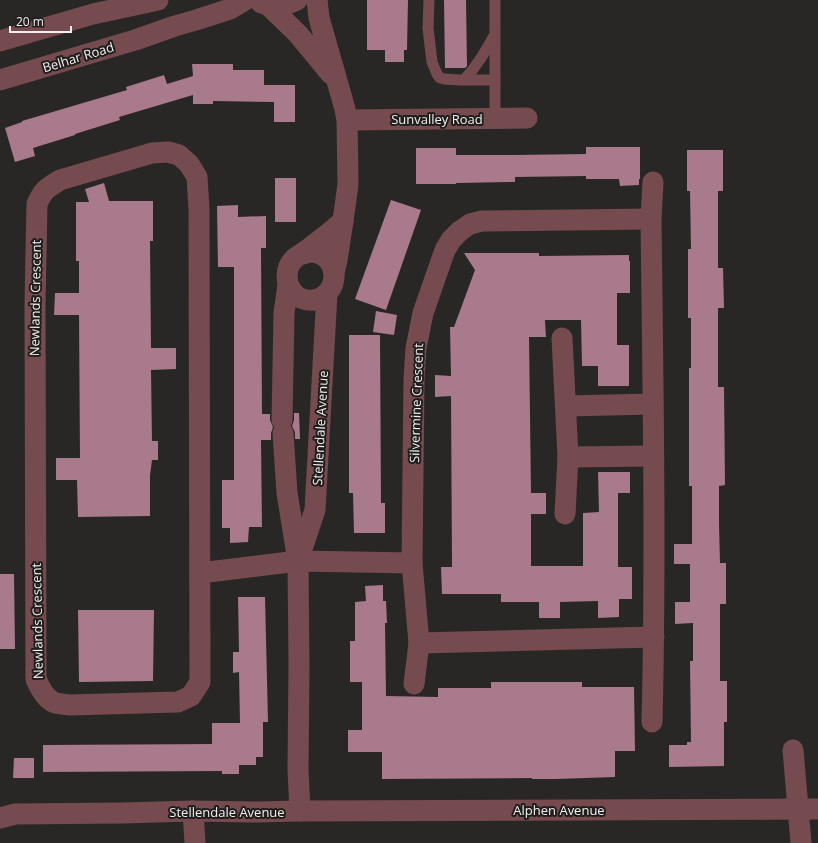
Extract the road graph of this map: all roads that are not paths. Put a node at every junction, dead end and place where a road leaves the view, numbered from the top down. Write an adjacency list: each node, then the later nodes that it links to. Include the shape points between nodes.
1 (158, 0): 9 (street, via 93,14)
2 (245, 0): 10 (street, Belhar Road, via 230,9)
3 (297, 0): 7 (street, via 288,4)
4 (317, 0): 13 (street, via 319,18)
5 (429, 0): 11 (lane, via 428,28 432,62 437,74 444,79)
6 (495, 0): 8 (lane)
7 (261, 3): 13 (street, via 298,34)
8 (495, 34): 11 (lane, via 475,68); 12 (lane)
9 (0, 41)
10 (0, 80)
11 (464, 80): 12 (lane)
12 (495, 80): 15 (lane)
13 (337, 82): 16 (street)
14 (527, 118): 15 (street, Sunvalley Road)
15 (495, 119): 16 (street, Sunvalley Road)
16 (347, 120): 19 (street, via 348,184)
17 (653, 182): 18 (street)
18 (651, 219): 25 (street); 31 (street, Silvermine Crescent, via 482,221 470,224 451,240 445,250 423,313 416,348)
19 (343, 221): 20 (street); 21 (street)
20 (302, 254): 21 (street, via 319,254 332,265); 22 (street, via 294,258 289,266)
21 (334, 272): 23 (street, via 333,284)
22 (288, 285): 23 (street, via 293,293 301,298 320,299); 30 (street, Stellendale Avenue, via 284,313 283,426 287,493)
23 (327, 294): 30 (street, Stellendale Avenue, via 315,510)
24 (562, 338): 26 (street)
25 (653, 404): 26 (street); 27 (street)
26 (566, 406): 28 (street)
27 (653, 456): 28 (street); 33 (street)
28 (568, 457): 29 (street)
29 (565, 514)
30 (298, 561): 31 (street); 32 (street); 40 (street, Stellendale Avenue)
31 (412, 563): 34 (street, Silvermine Crescent)
32 (200, 572): 32 (street, Newlands Crescent, via 197,177 189,164 179,155 168,152 152,153 60,180 48,187 37,204 36,679 43,692 52,701 69,705 178,702 191,696 200,682)
33 (654, 637): 34 (street); 36 (street)
34 (419, 643): 35 (street, Silvermine Crescent)
35 (414, 684)
36 (652, 722)
37 (793, 750): 38 (street)
38 (808, 809): 40 (street, Alphen Avenue); 43 (street)
39 (193, 811): 40 (street, Stellendale Avenue); 41 (street, Stellendale Avenue, via 15,814); 42 (street)
40 (300, 811)
41 (0, 818)
42 (195, 843)
43 (801, 843)

